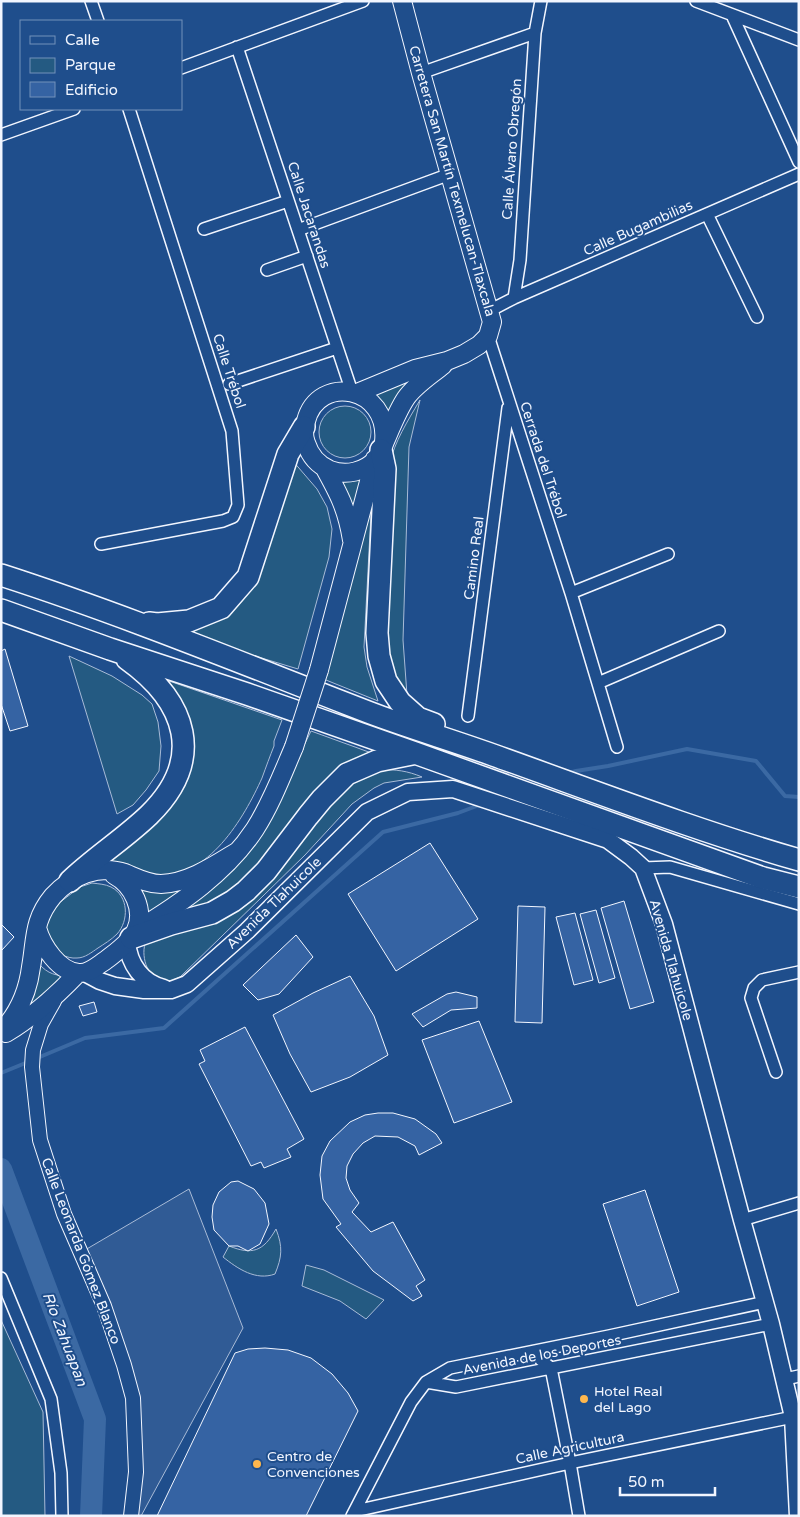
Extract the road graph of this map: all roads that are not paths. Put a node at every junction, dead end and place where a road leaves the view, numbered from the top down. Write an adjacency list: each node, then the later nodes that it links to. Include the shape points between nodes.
1 (91, 1): 7 (street)
2 (363, 1): 10 (street)
3 (402, 1): 12 (main road, Carretera San Martín Texmelucan-Tlaxcala)
4 (540, 1): 8 (street, Calle Álvaro Obregón)
5 (696, 1): 6 (street)
6 (732, 14): 9 (street); 16 (street)
7 (98, 20)
8 (535, 33): 12 (street); 25 (street, Calle Álvaro Obregón, via 520,260)
9 (799, 40)
10 (237, 47): 11 (street); 19 (street, Calle Jacarandas)
11 (182, 68)
12 (421, 73): 17 (main road, Carretera San Martín Texmelucan-Tlaxcala)
13 (71, 110): 15 (street)
14 (129, 110): 37 (street, Calle Trébol, via 232,431 238,505 233,517 223,521)
15 (1, 135)
16 (799, 162)
17 (450, 174): 22 (street); 26 (main road, Carretera San Martín Texmelucan-Tlaxcala)
18 (799, 174): 20 (street, Calle Bugambilias)
19 (288, 201): 21 (street); 22 (street, Calle Jacarandas)
20 (707, 214): 25 (street, Calle Bugambilias); 27 (street)
21 (204, 229)
22 (298, 230): 23 (street, Calle Jacarandas)
23 (307, 256): 24 (street); 29 (street, Calle Jacarandas)
24 (267, 270)
25 (514, 298): 26 (street, Calle Bugambilias)
26 (489, 311): 28 (main road, Carretera San Martín Texmelucan-Tlaxcala, via 492,322)
27 (757, 317)
28 (488, 336): 30 (main road, Carretera San Martín Texmelucan-Tlaxcala, via 464,354); 33 (street, Cerrada del Trébol)
29 (337, 348): 31 (street); 32 (street, Calle Jacarandas)
30 (447, 361): 32 (main road, Carretera San Martín Texmelucan-Tlaxcala, via 416,369); 35 (main road, via 407,397)
31 (229, 384)
32 (354, 393): 34 (main road, via 341,392 320,399); 35 (main road, via 378,408 385,424)
33 (509, 404): 41 (street, Cerrada del Trébol); 47 (street, Camino Real)
34 (304, 427): 36 (main road, via 308,450); 43 (highway, via 288,454 248,577 221,608 189,621 157,624)
35 (380, 450): 36 (main road, via 360,470 342,473); 38 (main road); 50 (highway, via 385,469 377,633 386,681 400,702 418,718 462,736)
36 (324, 467): 38 (main road, via 341,499)
37 (101, 544)
38 (353, 545): 51 (main road, bridge, via 294,747 273,798)
39 (668, 554): 41 (street)
40 (1, 575): 43 (highway)
41 (571, 593): 46 (street, Cerrada del Trébol)
42 (1, 610): 45 (highway)
43 (126, 618): 50 (highway, via 379,716)
44 (719, 631): 46 (street)
45 (110, 649): 49 (highway); 55 (highway, via 136,666 166,696 178,718 183,752 176,776 155,808)
46 (598, 683): 48 (street, Cerrada del Trébol)
47 (468, 716)
48 (617, 747)
49 (415, 753): 56 (highway, via 763,878); 59 (highway, via 377,761 347,774 322,799 257,880 223,908)
50 (492, 754): 52 (highway, via 626,804)
51 (238, 851): 54 (main road, via 173,882 151,883 116,871); 59 (main road, via 216,873)
52 (792, 856)
53 (642, 868): 57 (street, via 670,868); 62 (main road, Avenida Tlahuicole, via 608,840 453,789 408,792 367,812 247,931 186,984); 68 (main road, Avenida Tlahuicole, via 664,924)
54 (97, 871): 55 (main road); 59 (main road, via 119,877 130,888 138,907 139,920)
55 (70, 881): 58 (main road, via 47,905)
56 (799, 886)
57 (799, 904)
58 (36, 927): 61 (main road, via 42,944 53,958 68,969); 64 (main road, via 29,980 13,1017)
59 (131, 937): 61 (main road, via 93,969); 62 (main road, via 131,960 140,974 153,985)
60 (799, 972): 66 (street, via 762,980 754,988 751,998)
61 (82, 973): 62 (main road, via 115,986); 63 (main road)
62 (171, 990)
63 (60, 992): 65 (main road); 81 (street, Calle Leonarda Gómez Blanco, via 41,1024 33,1050 40,1140 64,1214 104,1306 133,1398 136,1472)
64 (1, 1032)
65 (1, 1036)
66 (776, 1072)
67 (799, 1203): 68 (street)
68 (742, 1220): 70 (main road, Avenida Tlahuicole)
69 (1, 1278): 80 (street, via 51,1399 61,1473)
70 (765, 1302): 71 (main road, Avenida Tlahuicole); 72 (street, Avenida de los Deportes)
71 (771, 1324): 74 (street, Avenida de los Deportes); 75 (main road, Avenida Tlahuicole)
72 (556, 1347): 73 (street, Avenida de los Deportes); 74 (street, via 557,1360)
73 (537, 1351): 74 (street, via 541,1360); 76 (street, Avenida de los Deportes, via 450,1368)
74 (551, 1368): 76 (street, Avenida de los Deportes, via 456,1387); 78 (street)
75 (792, 1377): 77 (main road, Avenida Tlahuicole)
76 (426, 1382): 79 (street, via 411,1402)
77 (793, 1417): 78 (street, Calle Agricultura); 83 (main road, Avenida Tlahuicole)
78 (570, 1463): 79 (street, Calle Agricultura); 82 (street)
79 (353, 1514)
80 (62, 1516)
81 (131, 1516)
82 (579, 1516)
83 (798, 1516)

